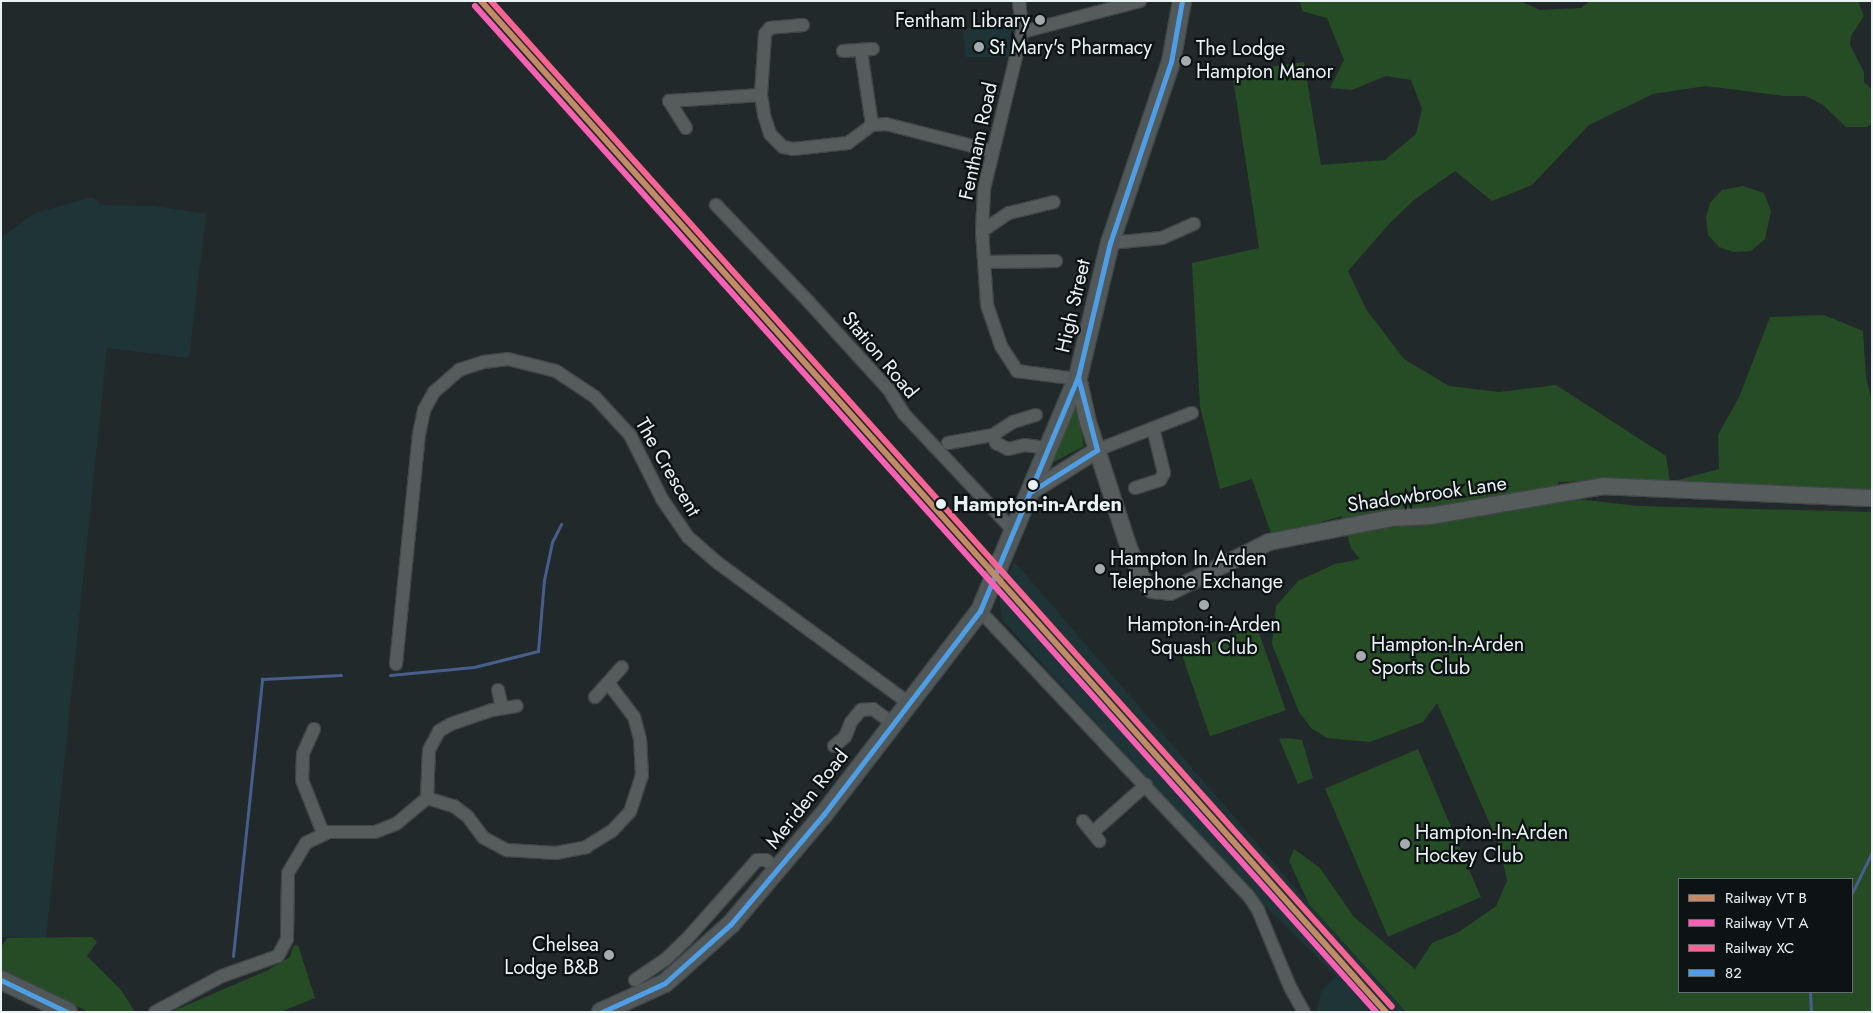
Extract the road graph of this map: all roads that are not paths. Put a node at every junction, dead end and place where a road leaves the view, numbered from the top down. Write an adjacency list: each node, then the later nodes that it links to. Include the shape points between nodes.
1 (1019, 1): 5 (street, Fentham Road)
2 (1140, 1): 5 (street)
3 (1182, 1): 15 (main road, High Street, via 1171,62)
4 (803, 25): 7 (street, via 766,30)
5 (1022, 32): 10 (street, Fentham Road)
6 (843, 51): 8 (street, via 867,50)
7 (761, 95): 8 (street, via 770,134 783,147 793,149 848,143); 9 (street, via 669,101)
8 (872, 125): 10 (street, via 886,124)
9 (686, 128)
10 (992, 151): 14 (street, Fentham Road, via 984,188)
11 (1054, 202): 14 (street, via 1009,212)
12 (716, 205): 31 (street, Station Road, via 889,390 904,414)
13 (1194, 224): 15 (street, via 1162,238)
14 (982, 230): 17 (street, Fentham Road)
15 (1110, 243): 18 (main road, High Street)
16 (1056, 260): 17 (street)
17 (984, 262): 18 (street, Fentham Road, via 988,305 1001,346 1014,368 1027,375 1052,373)
18 (1077, 378): 26 (main road, High Street); 27 (street, Shadowbrook Lane)
19 (1192, 413): 22 (street)
20 (1036, 416): 21 (street, via 1013,422)
21 (1009, 427): 23 (street); 25 (street)
22 (1153, 428): 27 (street); 28 (street, via 1164,473 1160,480)
23 (993, 435): 24 (street); 25 (street, via 1002,447)
24 (948, 443)
25 (1016, 446): 26 (street)
26 (1046, 448): 29 (main road, High Street)
27 (1097, 450): 29 (street); 30 (street, Shadowbrook Lane, via 1129,548 1144,582 1152,590 1170,592 1269,542 1391,518 1440,514 1603,486)
28 (1135, 488)
29 (1032, 491): 31 (main road, High Street)
30 (1872, 498)
31 (1011, 539): 32 (main road, High Street)
32 (980, 611): 38 (main road, Meriden Road); 44 (street)
33 (396, 664): 38 (street, The Crescent, via 418,434 424,410 434,392 459,370 483,362 508,359 556,371 595,397 630,435 662,499 688,537 718,563)
34 (622, 667): 35 (street)
35 (609, 684): 37 (street); 45 (street, via 634,717 640,739 642,776 630,812 612,831 586,847 556,853 519,851 496,846 484,838 462,811 441,800)
36 (498, 690): 40 (street)
37 (596, 697)
38 (907, 702): 41 (main road, Meriden Road)
39 (517, 706): 40 (street)
40 (502, 708): 45 (street, via 439,731 429,750)
41 (892, 723): 43 (street, via 873,709 861,710 845,737); 48 (main road, Meriden Road)
42 (314, 729): 47 (street, via 302,761 302,780)
43 (834, 746)
44 (1146, 785): 46 (street, via 1096,837); 56 (street, via 1232,876 1258,910)
45 (427, 798): 47 (street, via 389,828 375,832)
46 (1083, 821)
47 (323, 833): 54 (street, via 306,843 290,866 286,890 287,939 281,954 222,976)
48 (778, 870): 49 (street, Meriden Road, via 766,860 757,860); 50 (main road, Meriden Road, via 731,924)
49 (666, 959): 50 (street); 52 (street, Meriden Road)
50 (679, 973): 55 (main road, Meriden Road, via 647,993)
51 (1, 980): 53 (main road)
52 (635, 980)
53 (68, 1012)
54 (155, 1012)
55 (601, 1012)
56 (1304, 1012)

